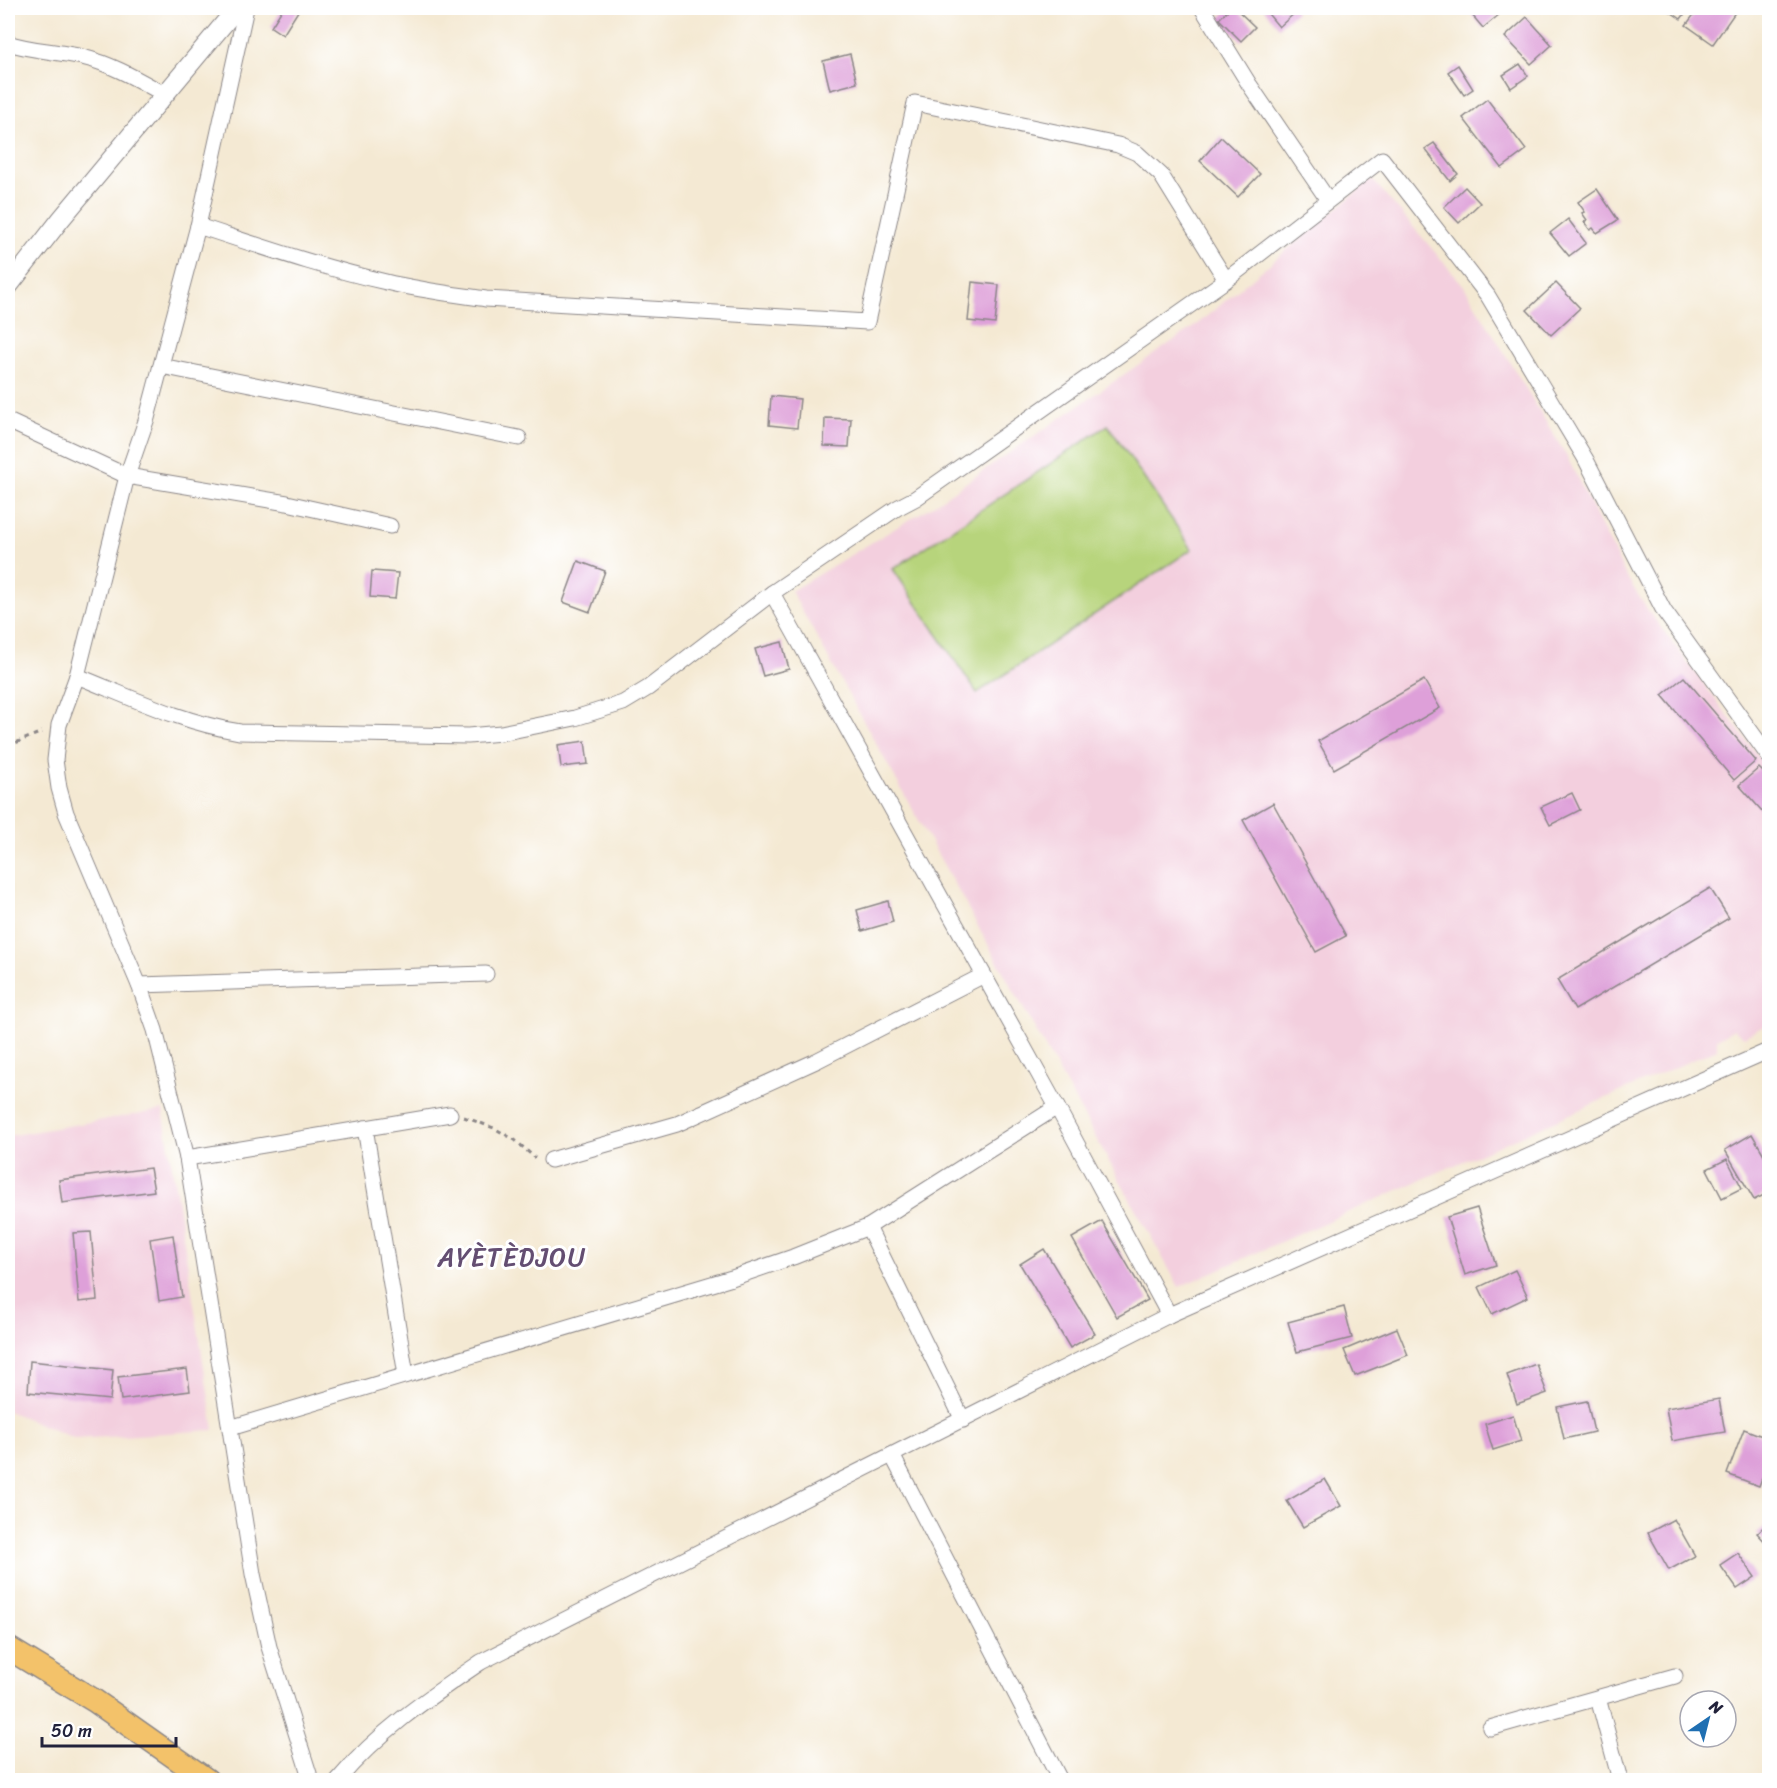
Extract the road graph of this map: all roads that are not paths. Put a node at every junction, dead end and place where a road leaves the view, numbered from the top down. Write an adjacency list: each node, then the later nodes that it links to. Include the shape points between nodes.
1 (237, 8): 5 (street)
2 (246, 8): 7 (street)
3 (1202, 8): 6 (street)
4 (8, 43): 5 (street, via 103,63)
5 (164, 94): 9 (street)
6 (1328, 200): 8 (street); 17 (street, via 1382,159 1488,296 1585,458 1664,611)
7 (198, 226): 8 (street, via 331,268 444,293 867,322 915,103 1118,145 1137,153 1161,175); 10 (street)
8 (1226, 280): 15 (street, via 916,498)
9 (8, 286)
10 (161, 366): 12 (street); 13 (street)
11 (8, 421): 13 (street)
12 (519, 438)
13 (127, 476): 14 (street, via 267,499); 16 (street)
14 (390, 526)
15 (772, 593): 16 (street, via 624,703 501,733 468,736 240,732 184,719); 19 (street)
16 (77, 676): 20 (street, via 59,725 55,760 59,788)
17 (1770, 758)
18 (486, 975): 20 (street)
19 (982, 976): 22 (street); 26 (street, via 816,1061 677,1124)
20 (139, 985): 25 (street, via 155,1030)
21 (1770, 1050): 28 (street)
22 (1057, 1107): 27 (street); 28 (street)
23 (450, 1114): 24 (street)
24 (365, 1128): 25 (street); 29 (street)
25 (187, 1158): 31 (street)
26 (551, 1160)
27 (868, 1227): 29 (street, via 732,1278); 30 (street)
28 (1169, 1315): 30 (street)
29 (406, 1376): 31 (street)
30 (963, 1420): 32 (street)
31 (230, 1428): 38 (street, via 269,1647)
32 (892, 1455): 39 (street, via 481,1662 413,1708); 40 (street)
33 (8, 1648): 37 (main road, via 95,1701)
34 (1675, 1676): 35 (street)
35 (1598, 1698): 36 (street); 41 (street)
36 (1490, 1728)
37 (207, 1780)
38 (312, 1780)
39 (338, 1780)
40 (1060, 1780)
41 (1620, 1780)

